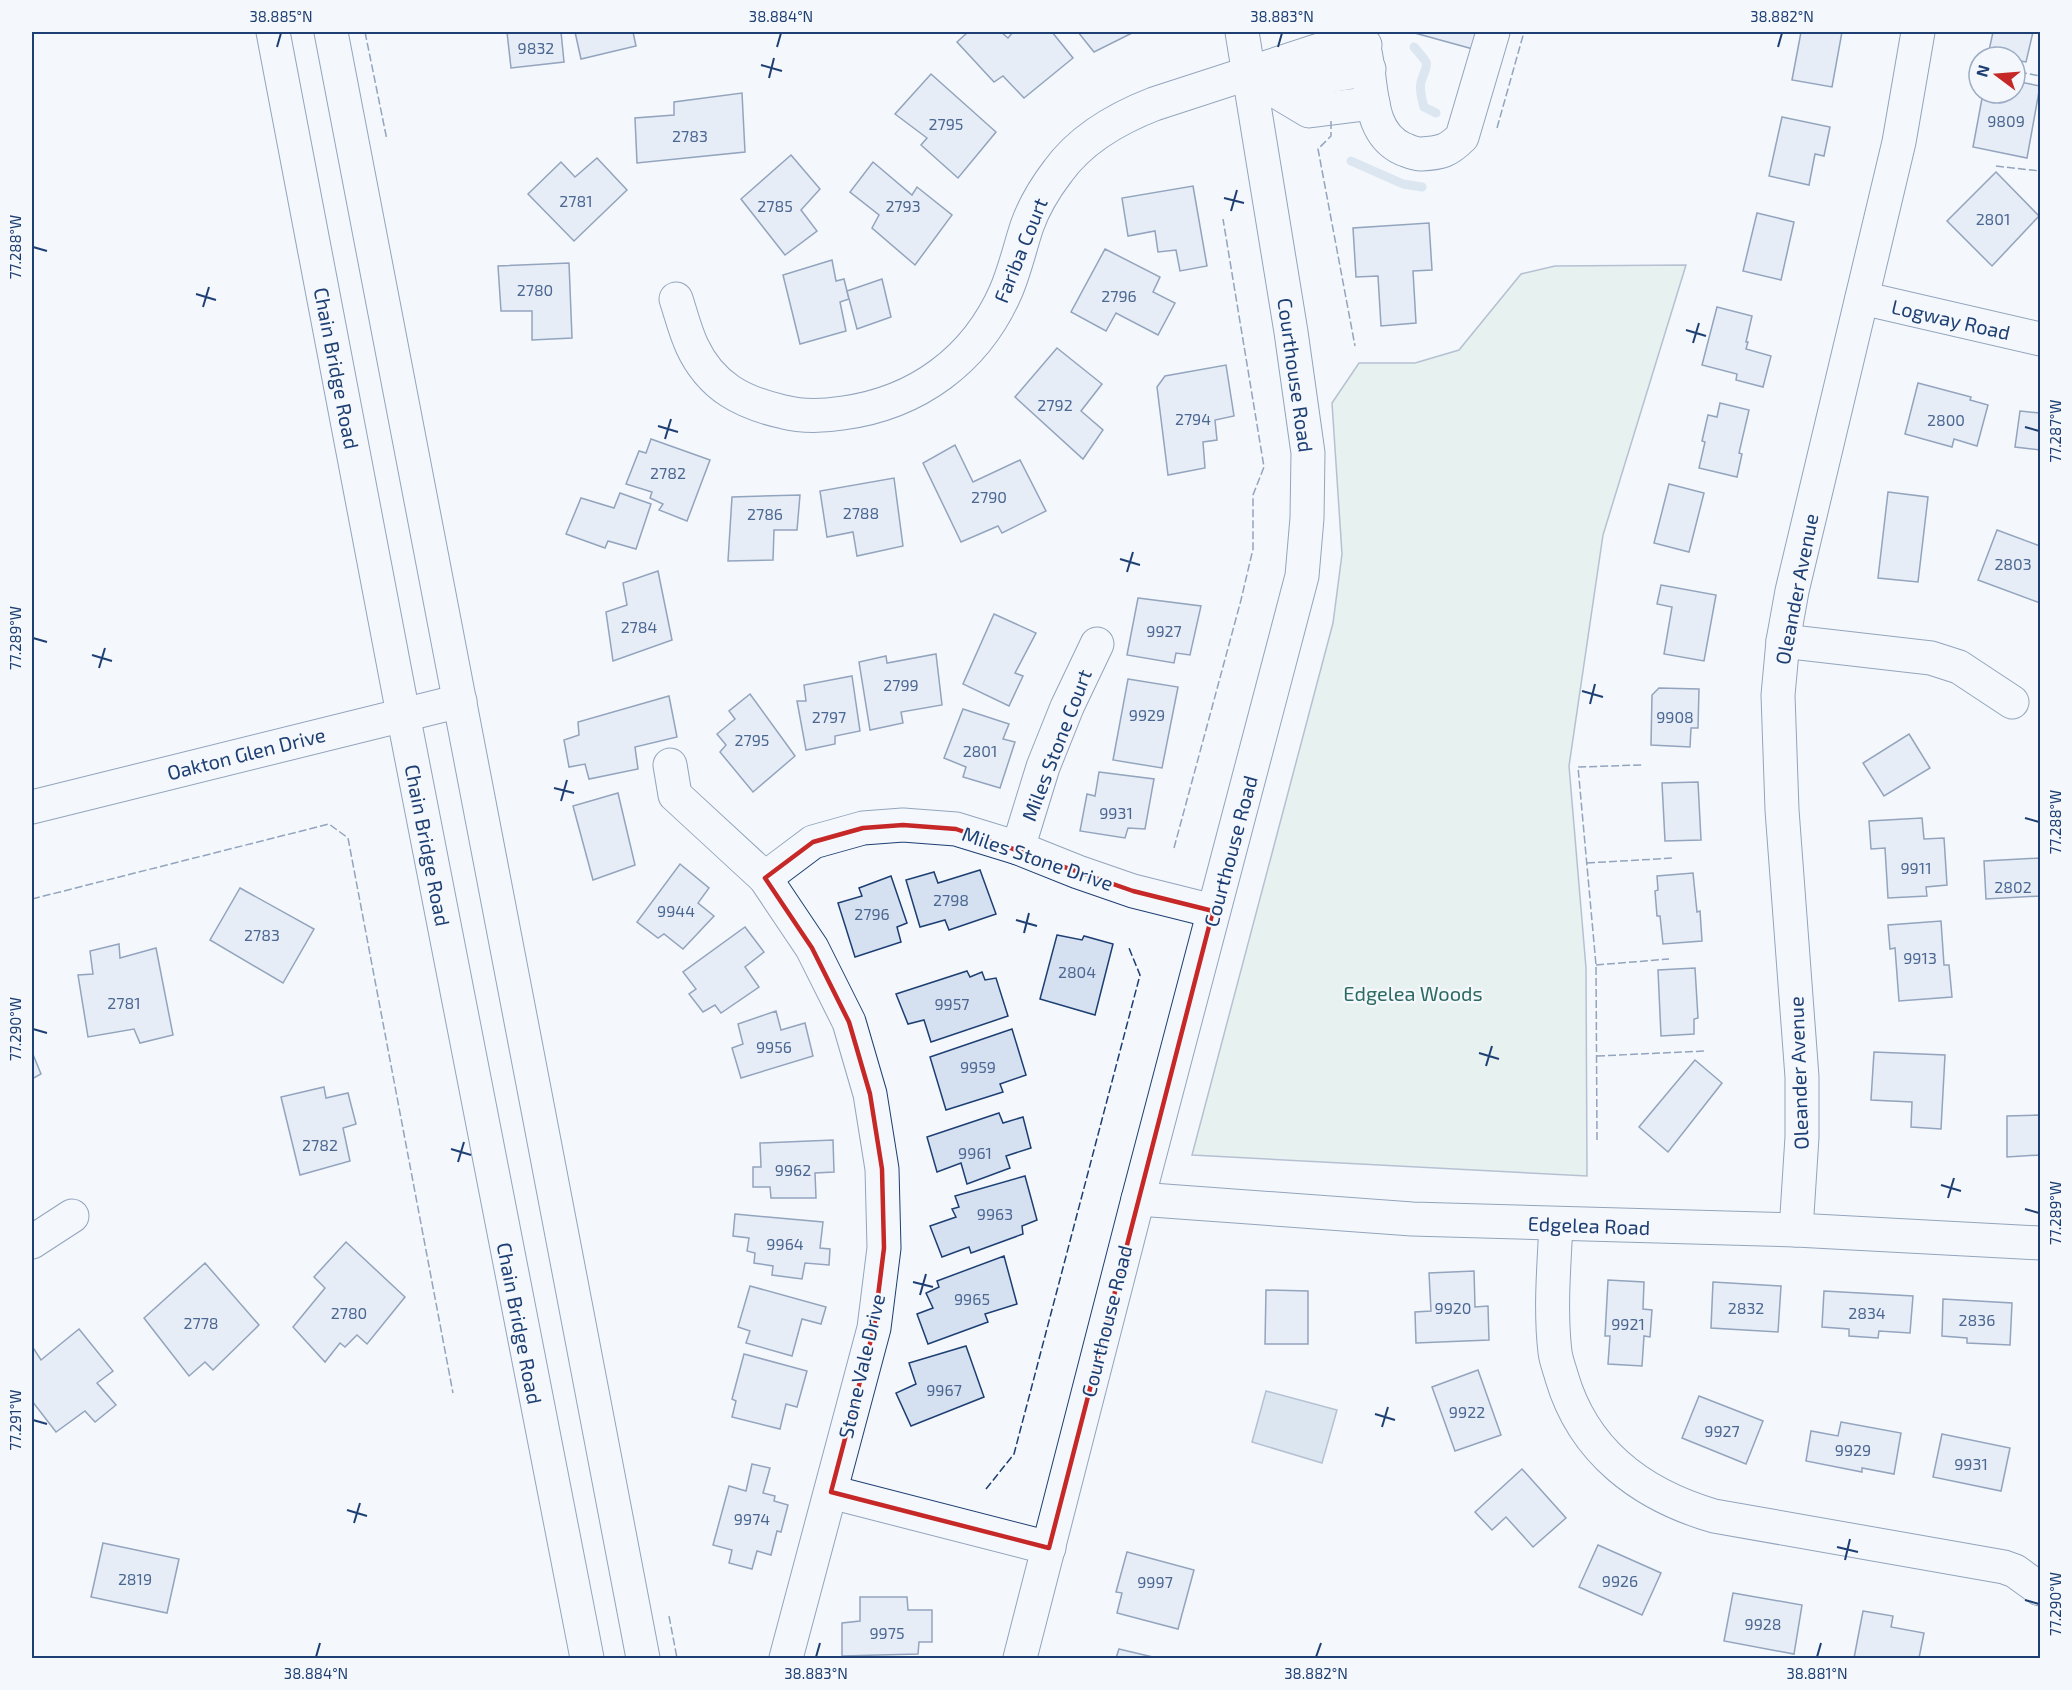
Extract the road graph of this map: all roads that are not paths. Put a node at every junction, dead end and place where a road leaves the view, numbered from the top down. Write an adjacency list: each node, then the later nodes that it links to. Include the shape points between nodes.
1 (273, 32): 16 (street, Chain Bridge Road)
2 (331, 32): 14 (street)
3 (1242, 32): 7 (street, Courthouse Road)
4 (1493, 32): 8 (street, via 1462,136 1451,148 1415,154 1393,144 1381,130)
5 (1918, 32): 9 (street, Oleander Avenue, via 1899,142)
6 (1364, 48): 7 (street, via 1300,81); 8 (street)
7 (1247, 74): 8 (street, via 1309,111); 10 (street, Fariba Court, via 1135,111 1080,147 1059,168 1040,197 993,316 948,369 899,399 866,410 826,416 755,406 732,394 706,369 692,346); 21 (street, Courthouse Road, via 1308,453 1307,518 1302,576 1286,643)
8 (1373, 103)
9 (1862, 298): 11 (street, Logway Road); 12 (street, Oleander Avenue, via 1791,591)
10 (676, 299)
11 (2040, 339)
12 (1783, 641): 15 (street, via 1931,658 1959,667); 25 (street, Oleander Avenue, via 1778,695 1782,810 1802,1077)
13 (1096, 644): 19 (street, Miles Stone Court, via 1066,707)
14 (460, 701): 16 (street, Oakton Glen Drive); 32 (street)
15 (2012, 702)
16 (403, 714): 18 (street, Oakton Glen Drive); 31 (street, Chain Bridge Road)
17 (670, 765): 20 (street, Stone Vale Drive, via 675,795)
18 (32, 807)
19 (1018, 848): 20 (street, Miles Stone Drive, via 956,829 903,825 863,828 813,842); 21 (street, Miles Stone Drive, via 1133,891)
20 (765, 878): 28 (street, Stone Vale Drive, via 812,948 849,1022 870,1094 882,1169 884,1248 874,1328)
21 (1213, 911): 22 (street, Courthouse Road)
22 (1138, 1198): 24 (street, Edgelea Road, via 1412,1219); 29 (street, Courthouse Road)
23 (72, 1216): 26 (street)
24 (1556, 1224): 25 (street, Edgelea Road); 30 (street, via 1552,1322 1555,1355 1573,1407 1588,1433 1630,1477 1669,1500 1706,1514 2004,1567)
25 (1796, 1230): 27 (street, Edgelea Road)
26 (32, 1242)
27 (2040, 1243)
28 (831, 1492): 29 (street); 33 (street, Stone Vale Drive)
29 (1049, 1548): 34 (street, Courthouse Road)
30 (2040, 1589)
31 (587, 1659)
32 (643, 1659)
33 (786, 1659)
34 (1020, 1659)

